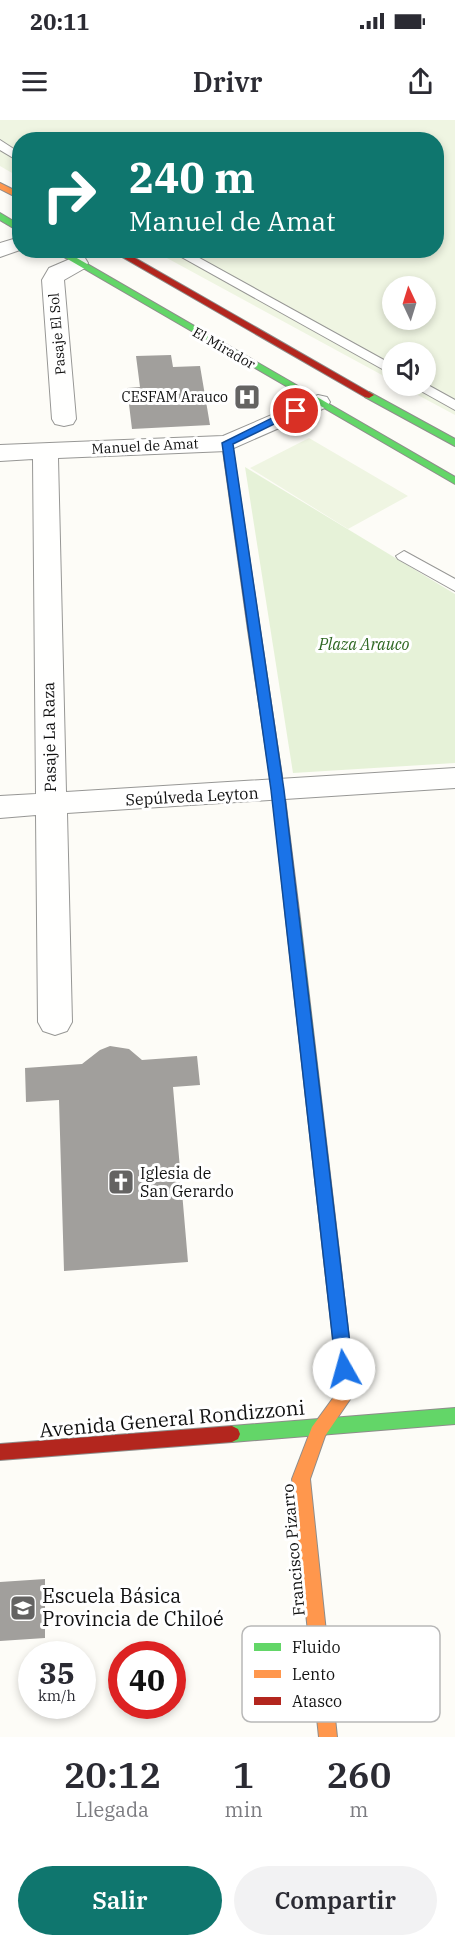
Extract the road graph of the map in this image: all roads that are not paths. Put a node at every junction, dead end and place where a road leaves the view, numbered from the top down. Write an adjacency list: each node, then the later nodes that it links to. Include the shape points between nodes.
1 (69, 258): 4 (main road, El Mirador)
2 (128, 258): 10 (main road, El Mirador)
3 (189, 258): 5 (lane)
4 (77, 263): 7 (main road, El Mirador); 9 (street, Pasaje El Sol, via 57,273 53,280)
5 (382, 365)
6 (436, 395): 8 (lane)
7 (318, 402): 11 (street, Manuel de Amat); 12 (main road, El Mirador)
8 (455, 406)
9 (64, 419)
10 (426, 426): 12 (main road); 13 (main road, El Mirador)
11 (227, 443): 14 (street, Manuel de Amat); 20 (main road, Francisco Pizarro)
12 (390, 443): 16 (main road, El Mirador)
13 (455, 443)
14 (45, 451): 15 (street, Manuel de Amat); 21 (street, Pasaje La Raza)
15 (0, 453)
16 (455, 481)
17 (404, 556): 18 (lane)
18 (455, 586)
19 (455, 778): 20 (street, Sepúlveda Leyton)
20 (278, 790): 21 (street, Sepúlveda Leyton); 25 (main road, Francisco Pizarro, via 347,1392 340,1408)
21 (50, 804): 22 (street, Sepúlveda Leyton); 23 (street, Pasaje La Raza)
22 (0, 807)
23 (55, 1023)
24 (455, 1416): 25 (main road, Avenida General Rondizzoni)
25 (322, 1427): 26 (main road, Avenida General Rondizzoni); 27 (main road, Francisco Pizarro, via 301,1479)
26 (0, 1452)
27 (316, 1626)
28 (326, 1722): 29 (main road, Francisco Pizarro)
29 (328, 1737)

